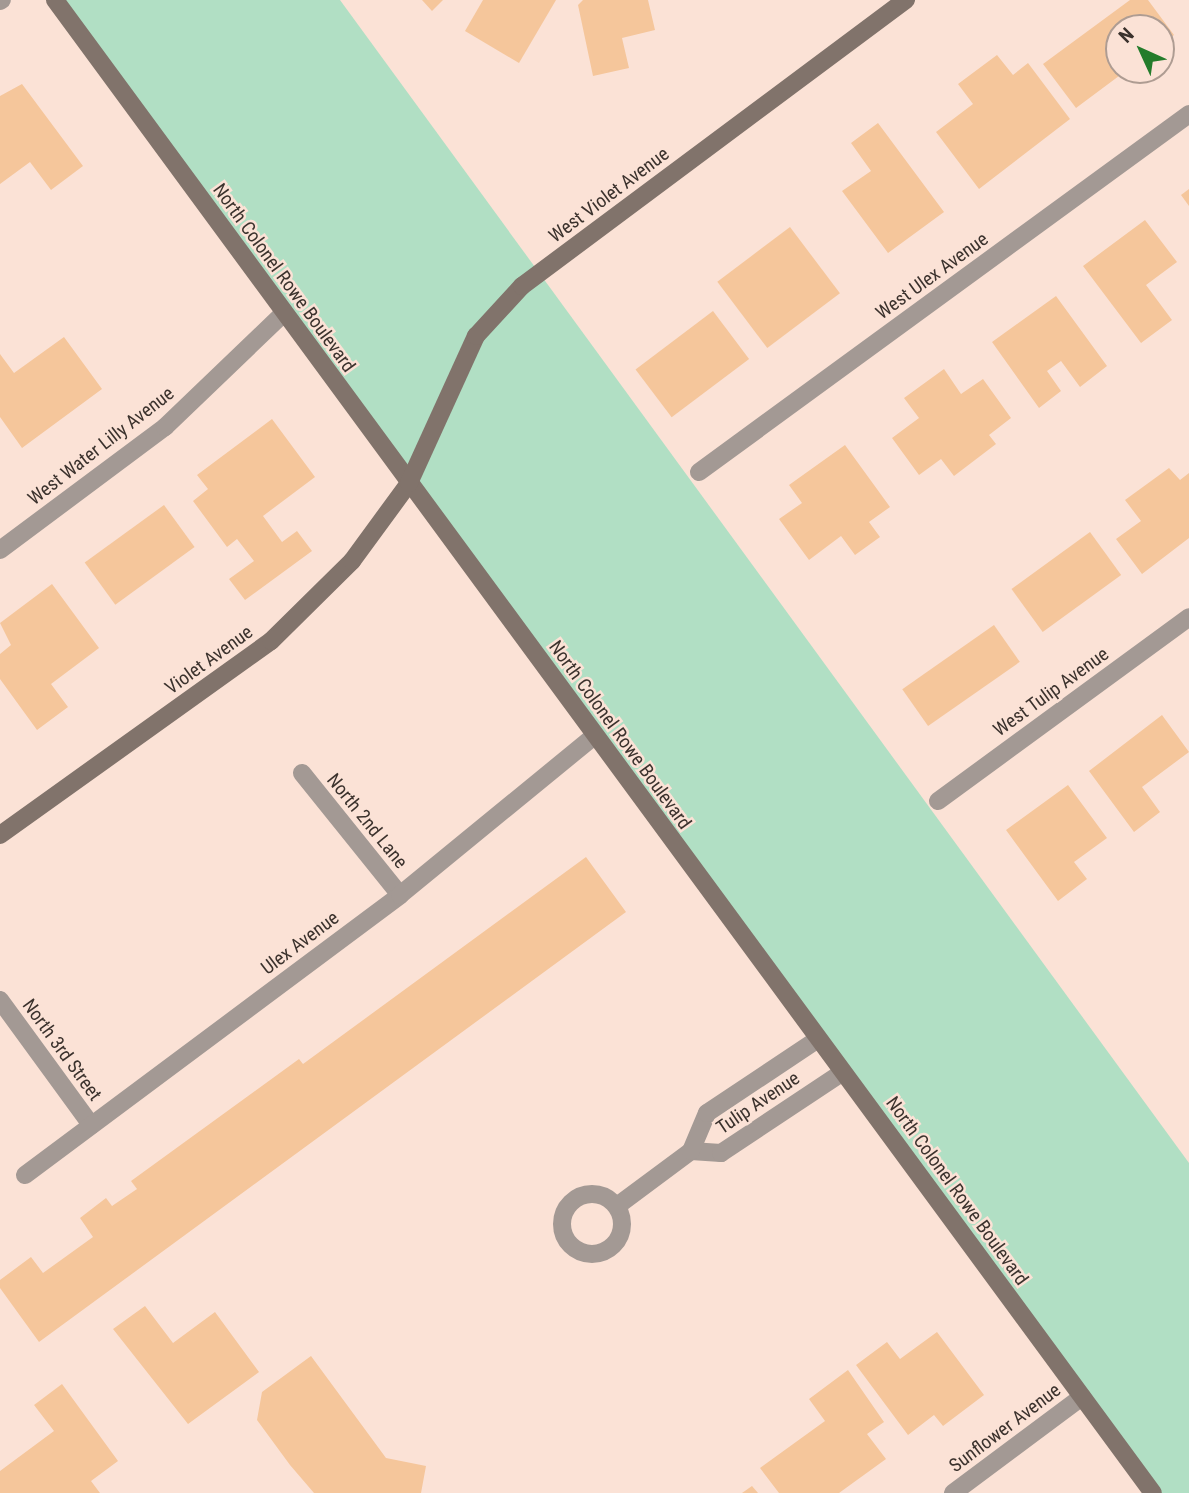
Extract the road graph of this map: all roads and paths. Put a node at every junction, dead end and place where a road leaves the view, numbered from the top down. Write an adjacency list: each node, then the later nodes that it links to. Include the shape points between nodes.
1 (55, 0): 4 (main road, North Colonel Rowe Boulevard)
2 (905, 0): 6 (main road, West Violet Avenue, via 522,286 476,336)
3 (1189, 114): 5 (street, West Ulex Avenue)
4 (284, 313): 6 (main road, North Colonel Rowe Boulevard); 7 (street, West Water Lilly Avenue, via 165,427)
5 (699, 471)
6 (409, 484): 9 (main road, North Colonel Rowe Boulevard); 12 (main road, Violet Avenue, via 352,561 271,641)
7 (0, 550)
8 (1189, 617): 11 (street, West Tulip Avenue)
9 (594, 736): 13 (street, Ulex Avenue); 15 (main road, North Colonel Rowe Boulevard)
10 (302, 773): 13 (street, North 2nd Lane)
11 (938, 801)
12 (0, 835)
13 (400, 895): 17 (street, Ulex Avenue)
14 (0, 1000): 17 (street, North 3rd Street)
15 (818, 1039): 16 (main road, North Colonel Rowe Boulevard); 18 (street, Tulip Avenue, via 707,1113)
16 (843, 1072): 18 (street, Tulip Avenue, via 721,1153); 21 (main road, North Colonel Rowe Boulevard)
17 (91, 1125): 19 (street, Ulex Avenue)
18 (691, 1151): 20 (street)
19 (25, 1175)
20 (617, 1206)
21 (1082, 1397): 22 (street, Sunflower Avenue); 23 (main road, North Colonel Rowe Boulevard)
22 (953, 1493)
23 (1153, 1493)

